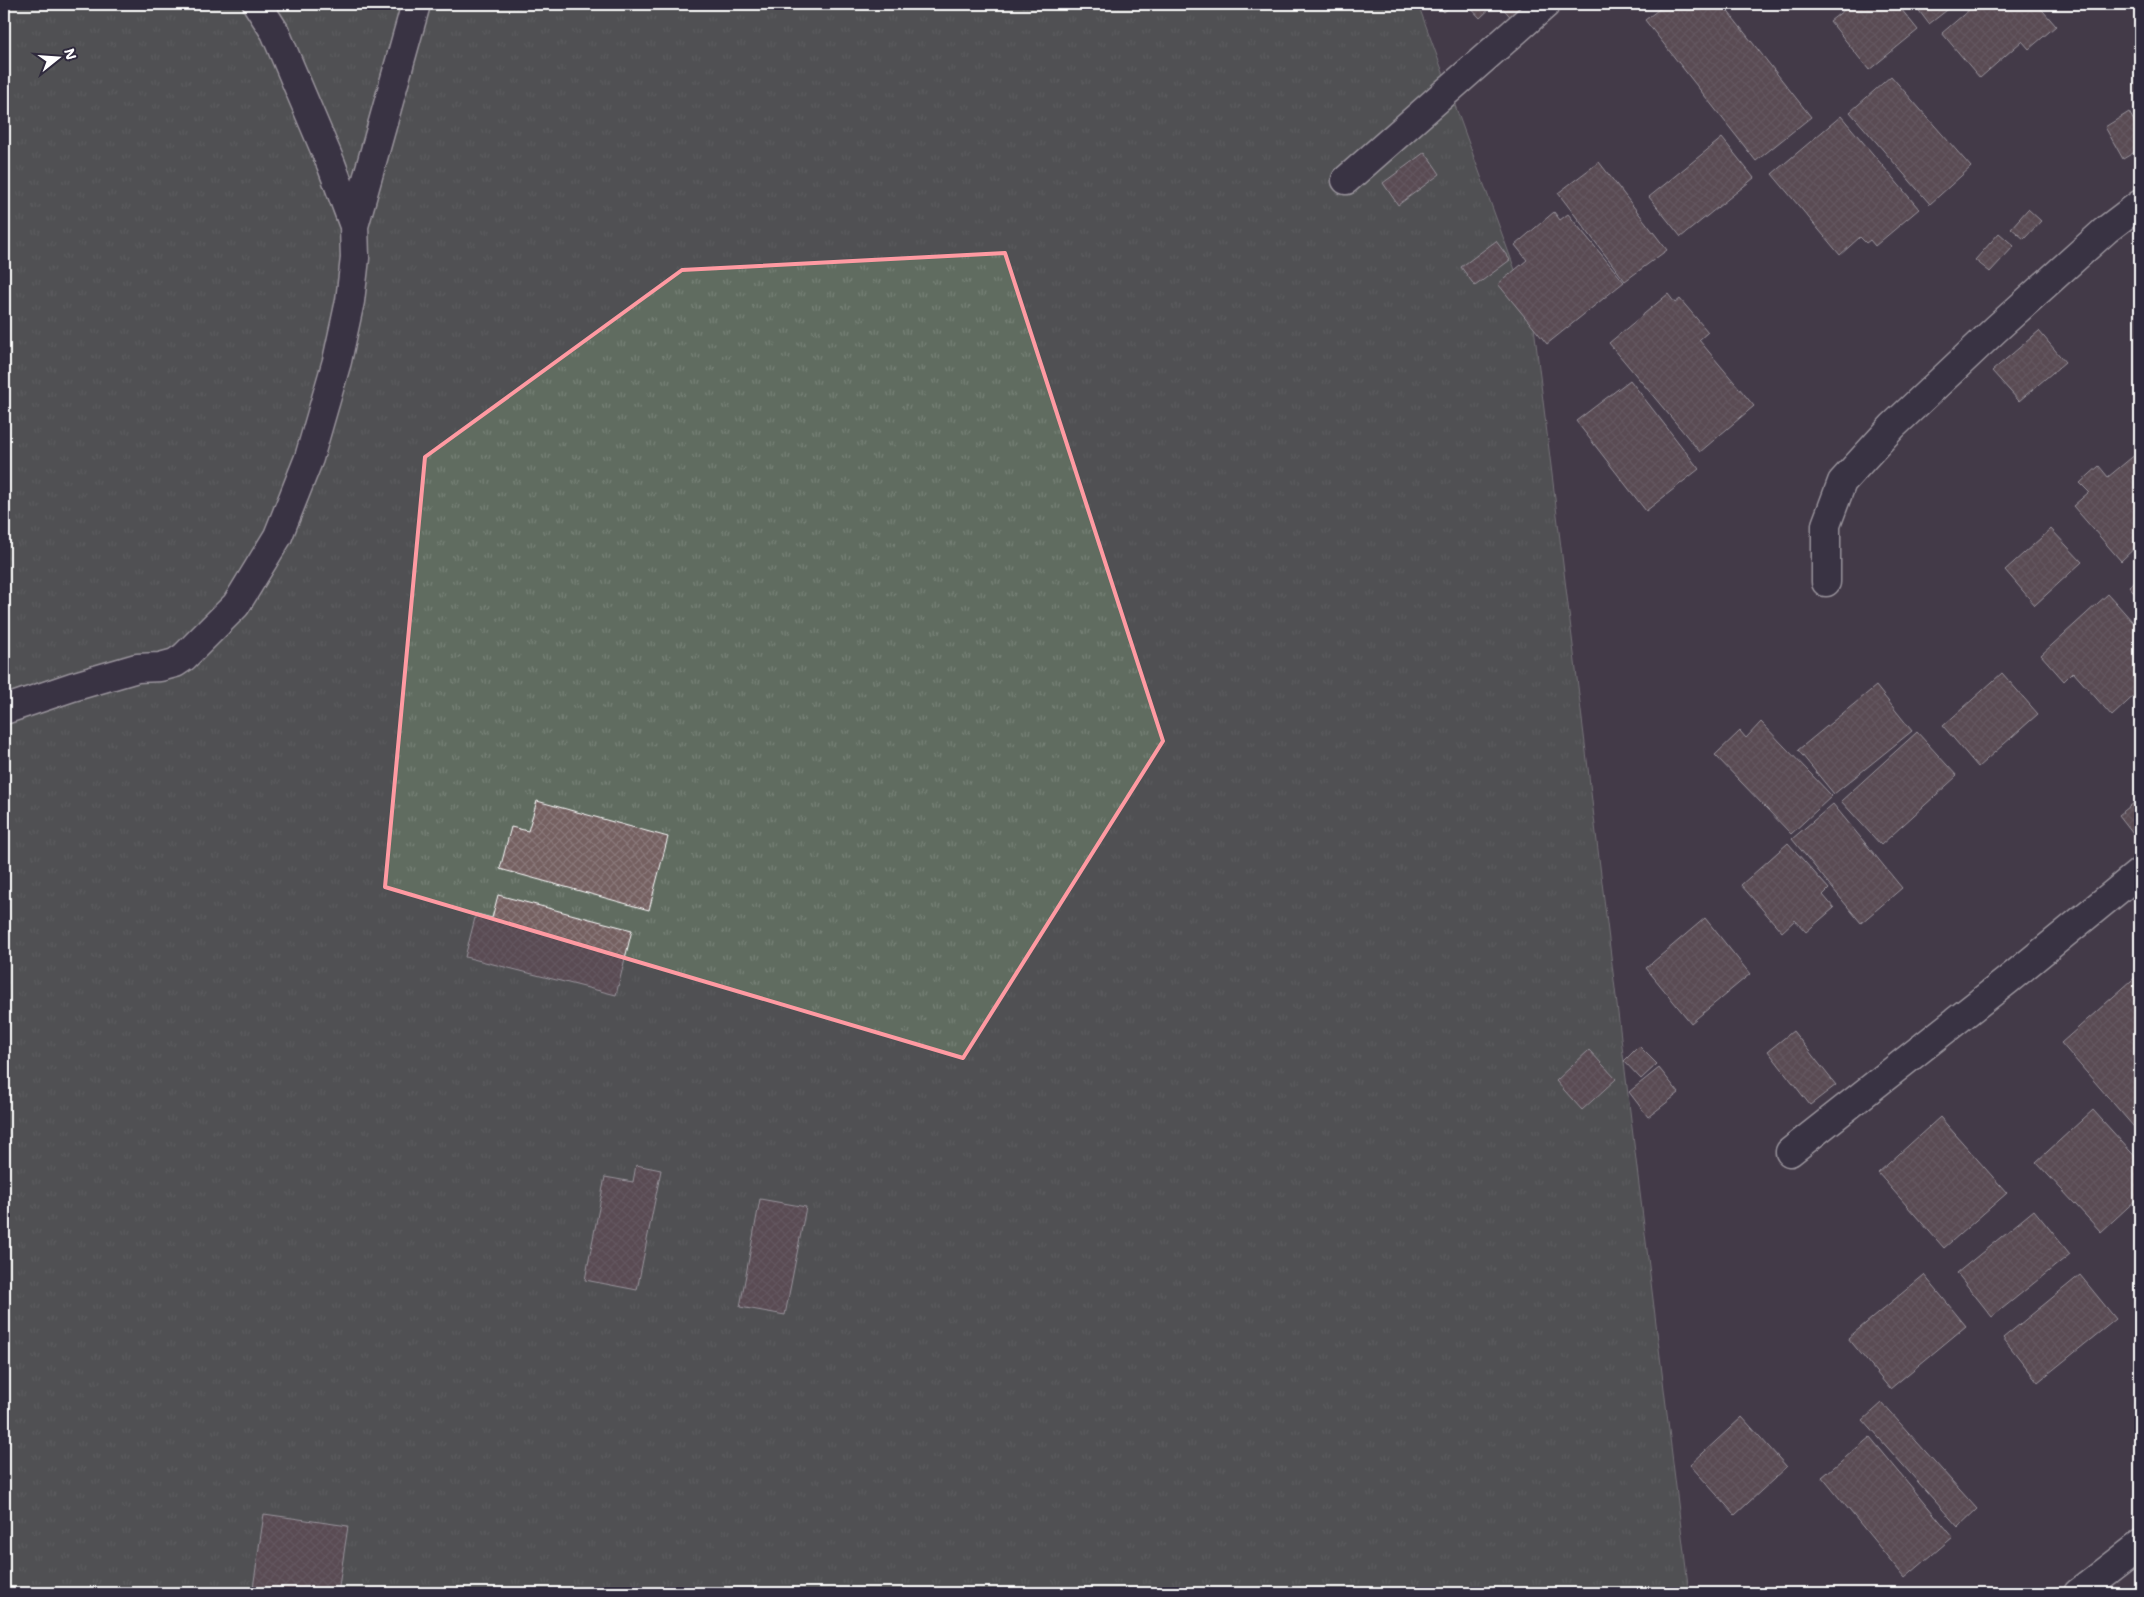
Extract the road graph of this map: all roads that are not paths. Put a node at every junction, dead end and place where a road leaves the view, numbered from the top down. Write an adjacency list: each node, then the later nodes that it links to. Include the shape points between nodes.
1 (257, 4): 6 (street, via 275,32)
2 (416, 4): 6 (street)
3 (1546, 4): 4 (street)
4 (1346, 180)
5 (2140, 204): 7 (street, via 2106,230 1996,329 1893,426 1842,482 1826,526)
6 (354, 226): 8 (street, via 355,258 350,301 322,417 278,536 236,604 175,663 137,668)
7 (1826, 582)
8 (4, 710)
9 (2140, 872): 10 (street)
10 (1790, 1152)
11 (2140, 1546): 12 (street)
12 (2078, 1593)

